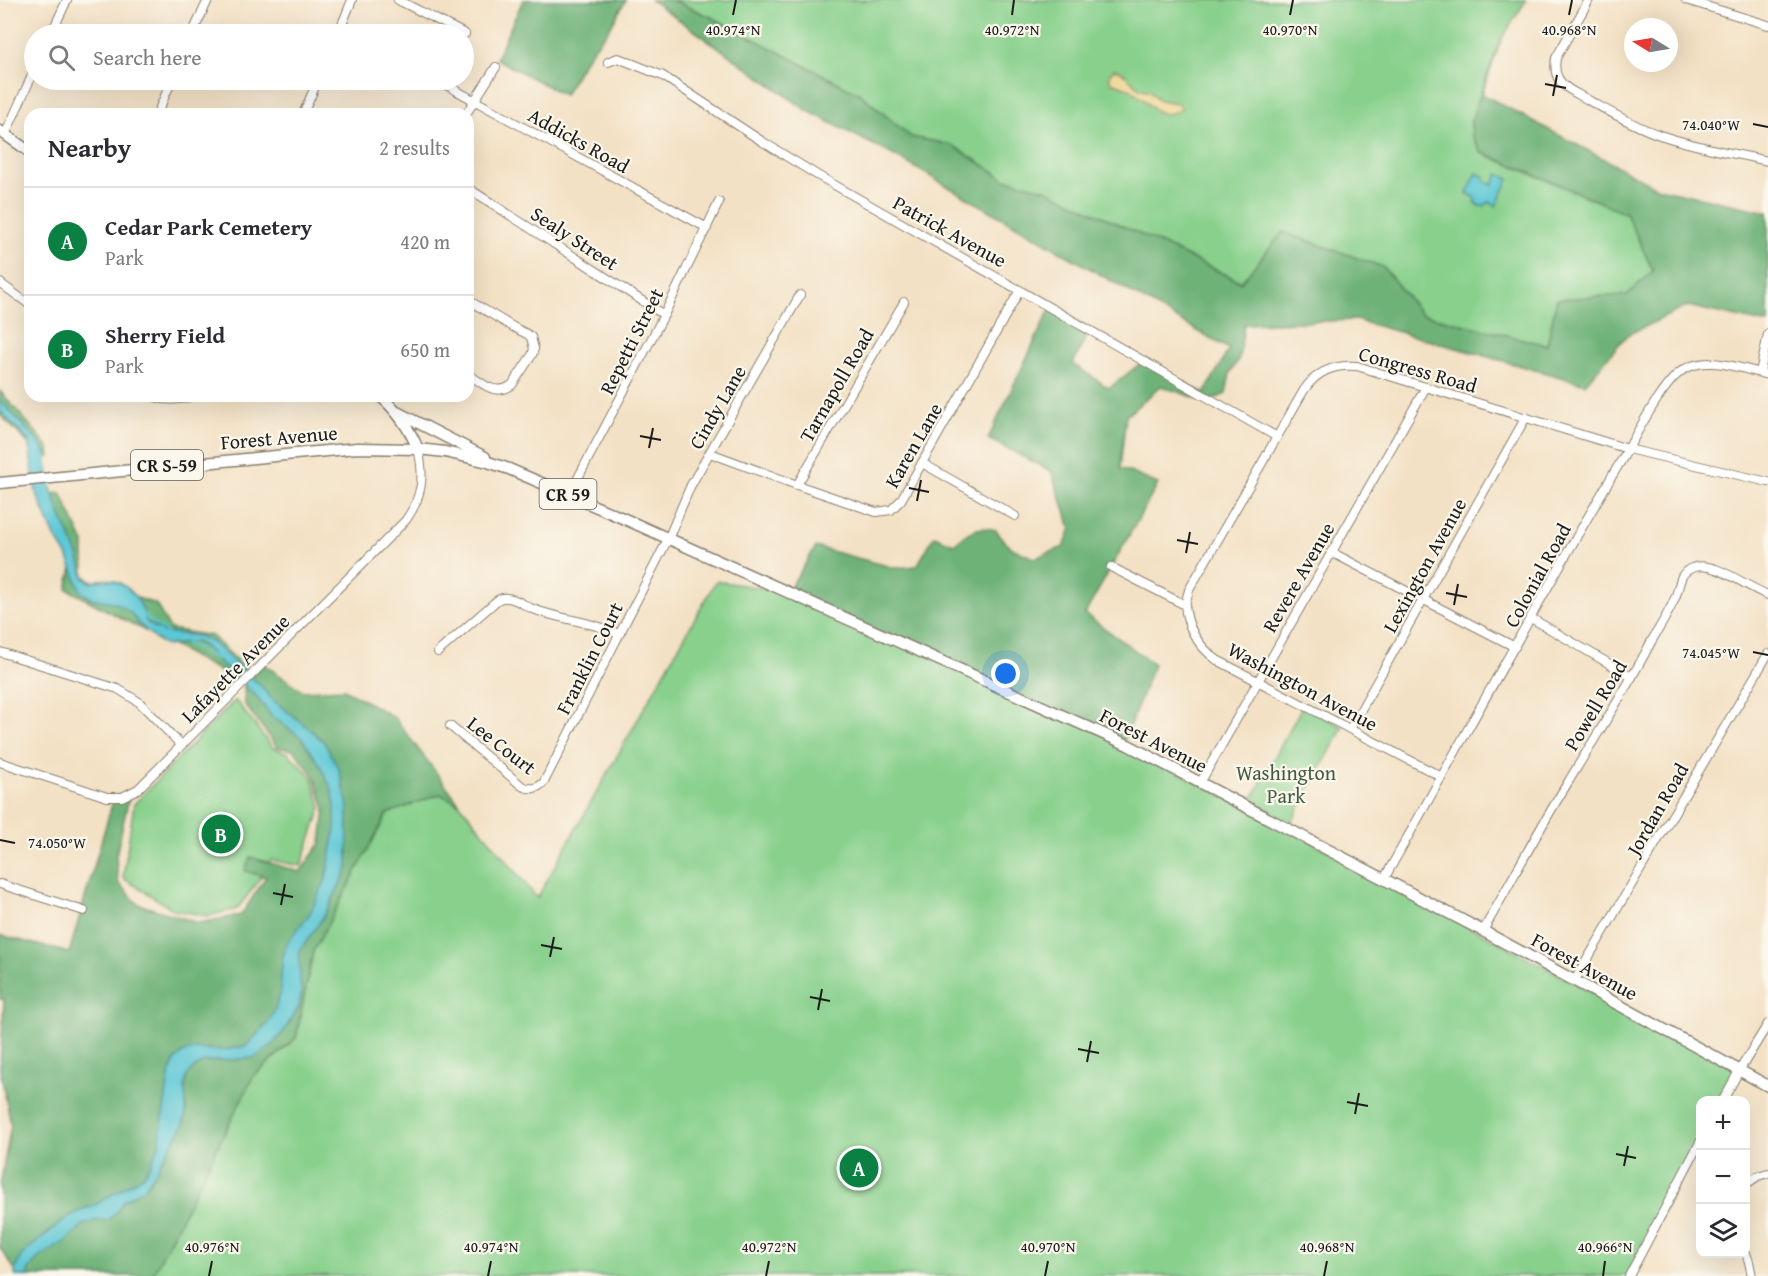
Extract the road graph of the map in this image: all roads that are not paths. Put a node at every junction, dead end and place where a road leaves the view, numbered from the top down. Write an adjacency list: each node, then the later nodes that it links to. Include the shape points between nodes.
1 (67, 0): 7 (street)
2 (208, 0): 8 (street)
3 (352, 0): 9 (street)
4 (398, 0): 10 (street)
5 (1589, 0): 24 (street, via 1556,58 1556,74 1563,85 1644,129)
6 (1686, 0): 11 (street)
7 (56, 24)
8 (197, 24)
9 (342, 24)
10 (445, 24)
11 (1768, 25)
12 (608, 62): 29 (street, Patrick Avenue, via 618,58 663,76 818,175)
13 (496, 68): 18 (street)
14 (24, 90): 22 (street)
15 (168, 90): 19 (street)
16 (314, 90): 20 (street)
17 (454, 90): 18 (street, Addicks Road)
18 (475, 102): 21 (street); 27 (street, Addicks Road)
19 (160, 108)
20 (306, 108)
21 (470, 108)
22 (3, 133): 23 (main road)
23 (24, 148)
24 (1768, 161)
25 (474, 192): 34 (street, Sealy Street)
26 (720, 202): 27 (street, Repetti Street)
27 (707, 228): 34 (street, Repetti Street)
28 (0, 283): 31 (street)
29 (1020, 290): 42 (street, Patrick Avenue); 46 (street, Karen Lane)
30 (800, 295): 45 (street, Cindy Lane)
31 (24, 301)
32 (904, 302): 50 (street, Tarnapoll Road)
33 (474, 304): 37 (street, via 527,334 533,343 532,355 507,389 490,388)
34 (664, 315): 51 (street, Repetti Street)
35 (1768, 334): 36 (street)
36 (1764, 374): 44 (street, Colonial Road, via 1712,362 1683,369 1667,384)
37 (474, 378)
38 (1425, 387): 41 (street, Congress Road); 42 (street, Congress Road, via 1357,366 1334,367 1310,382); 54 (street, Revere Avenue)
39 (386, 402): 40 (main road)
40 (397, 412): 43 (main road); 47 (main road)
41 (1526, 417): 44 (street, Congress Road); 57 (street, Lexington Avenue)
42 (1277, 437): 58 (street, Congress Road, via 1189,590)
43 (418, 449): 47 (main road, CR 59, via 466,456); 48 (main road, Forest Avenue / CR S-59, via 334,449); 69 (street, Lafayette Avenue, via 422,484 406,520)
44 (1628, 449): 49 (street, Congress Road); 59 (street, Colonial Road)
45 (710, 453): 50 (street, Karen Lane); 53 (street, Cindy Lane, via 691,485)
46 (922, 463): 50 (street, Karen Lane, via 896,506 883,512); 52 (street)
47 (509, 469): 51 (main road, CR 59)
48 (3, 482)
49 (1768, 482)
50 (797, 485)
51 (569, 495): 53 (main road, CR 59)
52 (1016, 516)
53 (669, 538): 60 (street, Franklin Court); 72 (main road, Forest Avenue / CR 59, via 1097,730)
54 (1331, 552): 57 (street); 66 (street, Revere Avenue)
55 (1111, 567): 58 (street)
56 (1768, 595): 65 (street, Powell Road, via 1720,570 1690,568)
57 (1423, 600): 61 (street); 68 (street, Lexington Avenue)
58 (1185, 604): 66 (street, Washington Avenue, via 1192,633 1207,653)
59 (1531, 618): 61 (street, Colonial Road); 65 (street)
60 (620, 634): 63 (street, via 504,597); 73 (street, Franklin Court, via 544,782)
61 (1515, 647): 71 (street, Colonial Road)
62 (0, 652): 69 (street, via 118,689 139,702)
63 (438, 652)
64 (1768, 654): 78 (street, Jordan Road)
65 (1632, 677): 77 (street, Powell Road, via 1541,826)
66 (1258, 682): 68 (street, Washington Avenue); 72 (street, Revere Avenue)
67 (450, 726): 73 (street, Lee Court, via 522,786)
68 (1350, 729): 71 (street, Washington Avenue)
69 (182, 745): 70 (street, Lafayette Avenue, via 138,789 117,797)
70 (0, 762)
71 (1442, 777): 74 (street, Colonial Road)
72 (1200, 783): 74 (main road, Forest Avenue / CR 59)
73 (535, 788)
74 (1384, 879): 77 (main road, Forest Avenue / CR 59)
75 (0, 884): 76 (street)
76 (84, 910)
77 (1483, 931): 78 (main road, Forest Avenue / CR 59)
78 (1575, 981): 80 (main road, Forest Avenue / CR 59)
79 (1768, 1024): 80 (street)
80 (1739, 1071): 81 (main road, Forest Avenue / CR 59); 82 (street)
81 (1768, 1086)
82 (1726, 1096)
83 (1697, 1150): 87 (street)
84 (1768, 1173): 85 (street)
85 (1750, 1181)
86 (1748, 1258): 88 (street)
87 (1629, 1276)
88 (1752, 1276)

